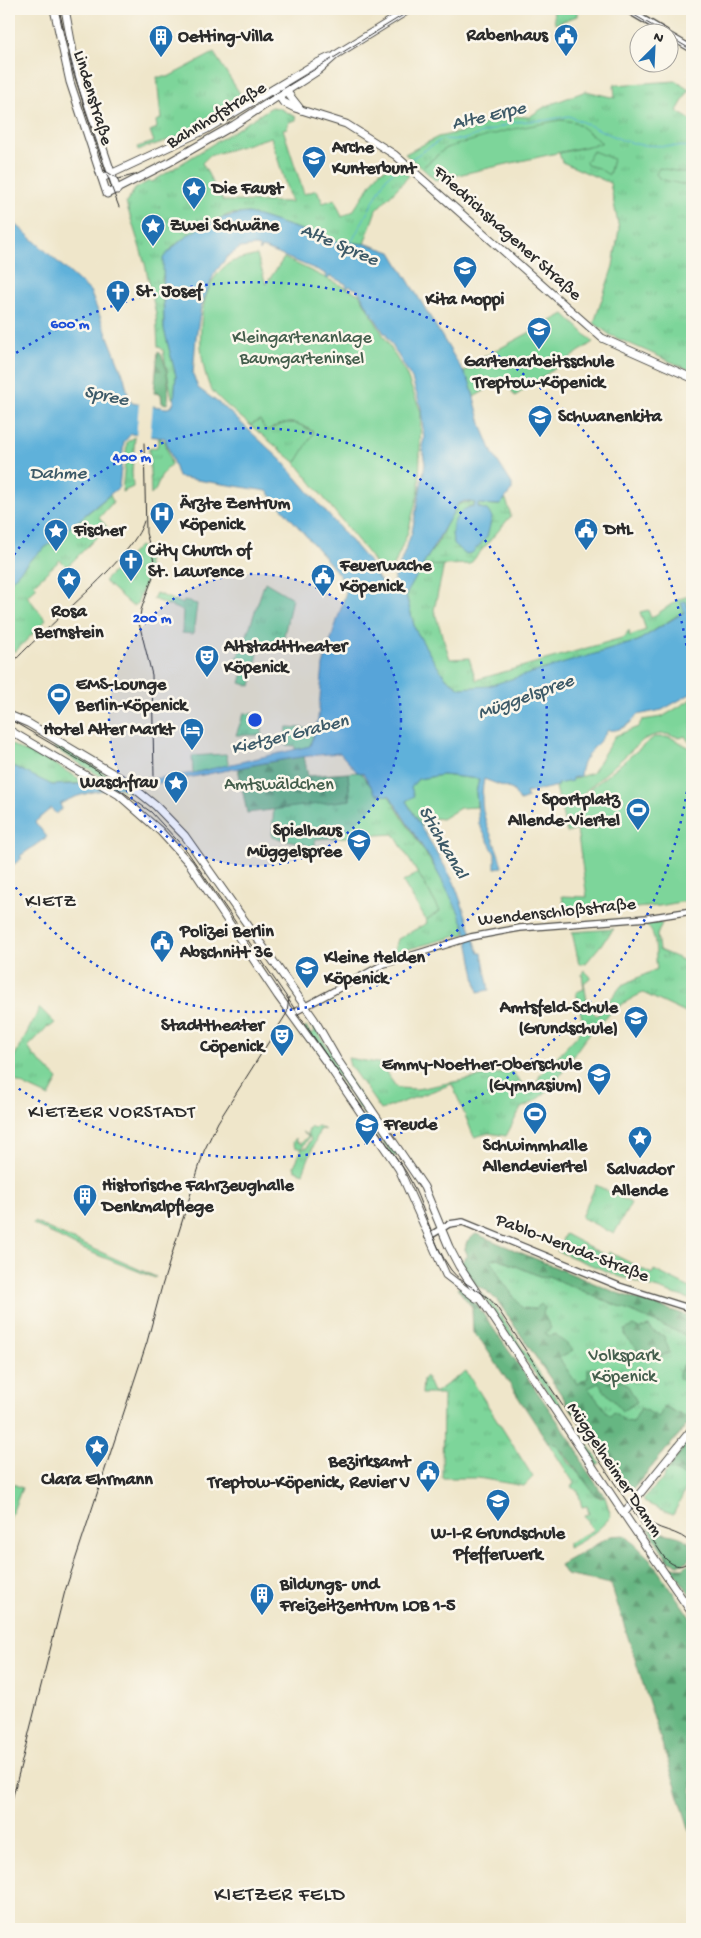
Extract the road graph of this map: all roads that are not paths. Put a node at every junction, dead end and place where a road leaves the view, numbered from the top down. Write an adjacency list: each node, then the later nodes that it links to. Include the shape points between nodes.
1 (54, 9): 12 (main road, Lindenstraße, via 70,82)
2 (65, 9): 11 (main road, Lindenstraße, via 76,68)
3 (410, 9): 8 (main road, Bahnhofstraße, via 315,64)
4 (626, 9): 5 (street)
5 (648, 22)
6 (678, 41): 7 (street)
7 (692, 49)
8 (284, 88): 9 (main road, Bahnhofstraße); 10 (main road)
9 (276, 93): 10 (main road, Friedrichshagener Straße, via 283,102); 11 (main road, Bahnhofstraße); 13 (main road, Bahnhofstraße, via 196,147)
10 (302, 112): 15 (main road, Friedrichshagener Straße, via 346,124 395,155 602,338)
11 (111, 174): 12 (main road, Bahnhofstraße); 13 (main road, Lindenstraße)
12 (102, 178): 14 (main road, Lindenstraße)
13 (117, 190): 14 (main road, Bahnhofstraße)
14 (107, 194)
15 (692, 378)
16 (9, 715): 19 (main road, Müggelheimer Damm, via 124,780 169,818)
17 (9, 730): 20 (main road, Müggelheimer Damm, via 114,792 160,831 189,863)
18 (692, 911): 19 (street, Wendenschloßstraße, via 520,928 458,940 384,964)
19 (306, 1007): 20 (street, Wendenschloßstraße); 21 (main road, Müggelheimer Damm, via 337,1059 424,1187)
20 (291, 1014): 22 (main road, Müggelheimer Damm, via 399,1169)
21 (441, 1228): 22 (street); 23 (street, Pablo-Neruda-Straße, via 463,1222 619,1286); 24 (main road, Müggelheimer Damm, via 460,1266)
22 (428, 1238): 24 (main road, Müggelheimer Damm, via 446,1275 474,1295 502,1337)
23 (692, 1309)
24 (512, 1344): 26 (main road, Müggelheimer Damm)
25 (692, 1429): 26 (main road)
26 (624, 1513): 27 (main road, Müggelheimer Damm)
27 (692, 1613)

